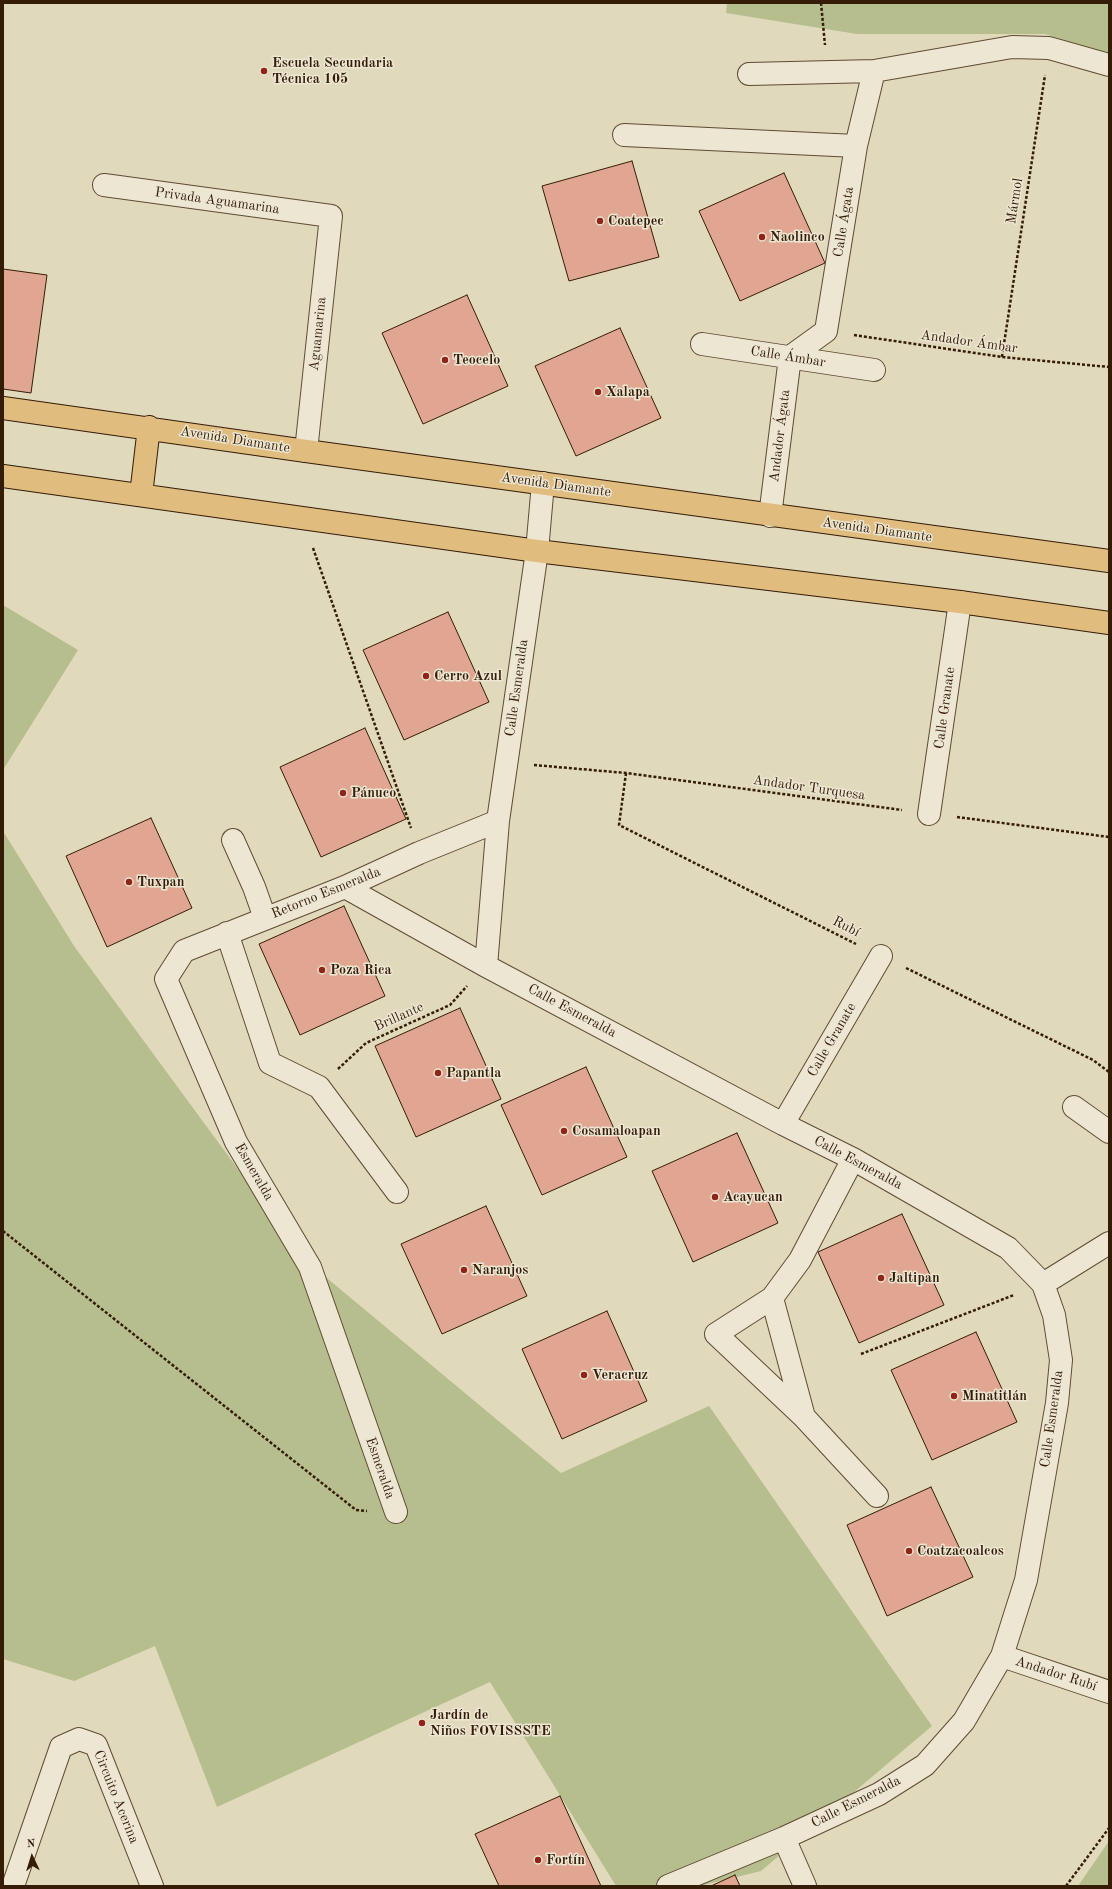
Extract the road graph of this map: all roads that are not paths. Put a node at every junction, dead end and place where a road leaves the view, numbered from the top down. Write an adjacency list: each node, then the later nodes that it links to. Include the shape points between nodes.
1 (1109, 65): 2 (street, via 1049,48 1012,47)
2 (874, 71): 3 (street); 5 (street, Calle Ágata)
3 (749, 74)
4 (624, 135): 5 (street)
5 (856, 146): 9 (street, Calle Ágata, via 826,331)
6 (104, 185): 7 (street, Privada Aguamarina)
7 (331, 216): 13 (street, Aguamarina)
8 (702, 344): 9 (street, Calle Ámbar)
9 (790, 357): 10 (street, Calle Ámbar); 17 (street, Andador Ágata)
10 (874, 370)
11 (3, 408): 12 (main road, Avenida Diamante)
12 (149, 427): 13 (main road, Avenida Diamante); 16 (main road)
13 (306, 451): 15 (main road, Avenida Diamante)
14 (3, 476): 16 (main road)
15 (543, 483): 17 (main road, Avenida Diamante); 18 (street, Calle Esmeralda)
16 (141, 495): 18 (main road)
17 (770, 516): 19 (main road, Avenida Diamante)
18 (537, 551): 20 (main road); 23 (street, Calle Esmeralda)
19 (1109, 561)
20 (960, 602): 21 (main road); 22 (street, Calle Granate)
21 (1109, 623)
22 (929, 814)
23 (498, 821): 25 (street, Retorno Esmeralda); 29 (street, Calle Esmeralda)
24 (233, 840): 26 (street)
25 (345, 887): 26 (street, Retorno Esmeralda); 29 (street, Calle Esmeralda)
26 (265, 918): 27 (street, Retorno Esmeralda)
27 (227, 933): 30 (street, Retorno Esmeralda, via 184,952); 35 (street, via 270,1063 319,1087)
28 (881, 956): 32 (street, Calle Granate)
29 (486, 966): 32 (street, Calle Esmeralda)
30 (166, 979): 41 (street, Esmeralda, via 236,1142 310,1267)
31 (1074, 1107): 33 (street)
32 (783, 1124): 34 (street, Calle Esmeralda)
33 (1109, 1132)
34 (853, 1159): 37 (street, Calle Esmeralda, via 1008,1248); 38 (street, via 800,1260)
35 (397, 1192)
36 (1109, 1243): 37 (street)
37 (1043, 1284): 42 (street, Calle Esmeralda, via 1054,1315 1060,1360 1057,1403 1026,1580)
38 (772, 1298): 39 (street); 39 (street, via 716,1334)
39 (804, 1416): 40 (street)
40 (877, 1496)
41 (396, 1512)
42 (1002, 1656): 43 (street, Andador Rubí); 44 (street, Calle Esmeralda, via 964,1721 925,1765 879,1794)
43 (1109, 1692)
44 (784, 1838): 47 (street, Calle Esmeralda); 48 (street)
45 (13, 1886): 46 (street, Circuito Acerina, via 61,1747 79,1739 96,1745)
46 (152, 1886)
47 (668, 1886)
48 (805, 1886)

